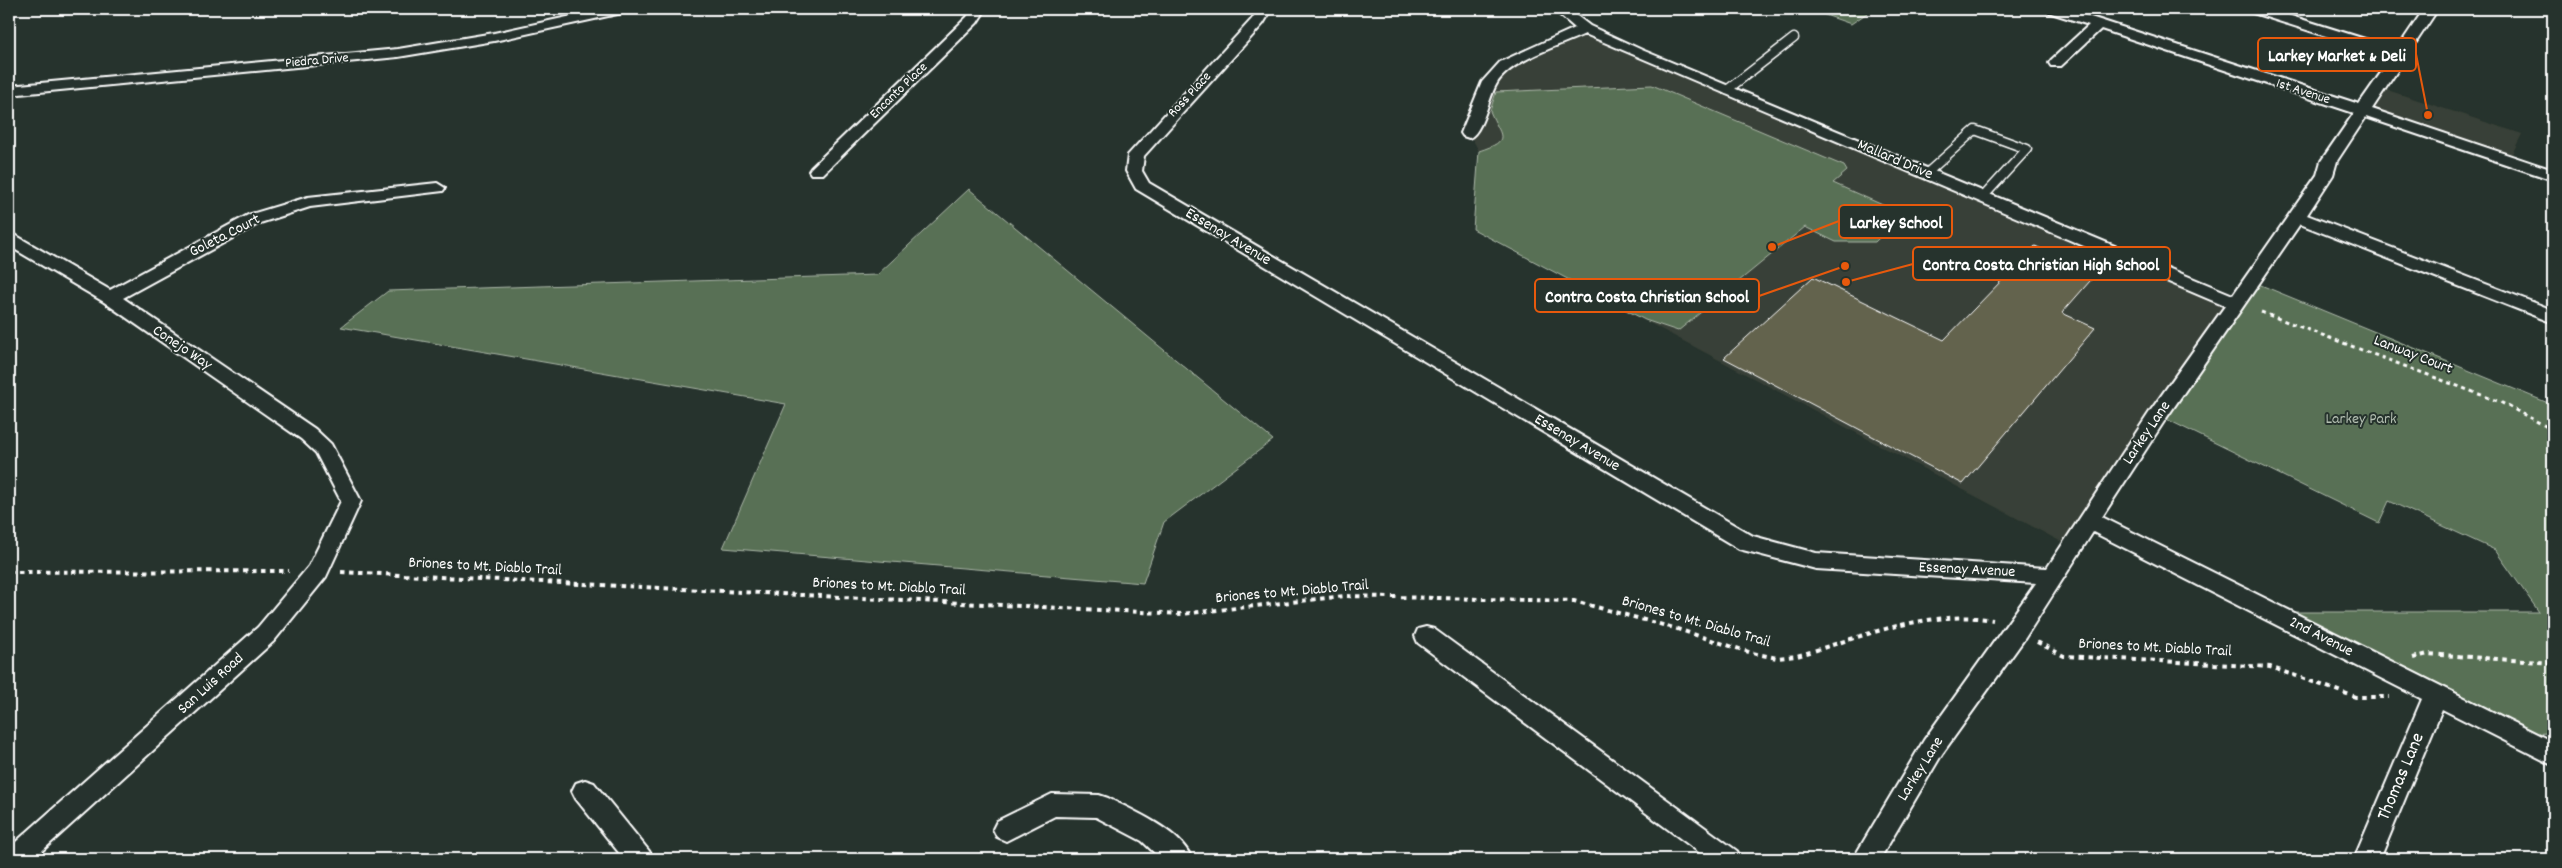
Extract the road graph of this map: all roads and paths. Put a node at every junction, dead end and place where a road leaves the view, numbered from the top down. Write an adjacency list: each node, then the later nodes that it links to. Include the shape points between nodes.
1 (622, 9): 14 (street, Piedra Drive, via 494,38 398,53)
2 (978, 9): 17 (street, Encanto Place, via 972,20)
3 (1265, 9): 20 (street, Ross Place, via 1258,21 1136,155 1134,171)
4 (1560, 9): 9 (street, Mallard Drive)
5 (2053, 9): 8 (street, 1st Avenue)
6 (2255, 9): 11 (street)
7 (2431, 9): 11 (street, Larkey Lane)
8 (2098, 24): 12 (street); 15 (street, 1st Avenue)
9 (1585, 29): 13 (street, Mallard Drive); 16 (street, via 1505,65 1489,82)
10 (1794, 38): 13 (lane)
11 (2401, 55): 15 (street, Larkey Lane)
12 (2056, 64)
13 (1727, 90): 18 (street, Mallard Drive)
14 (9, 91)
15 (2362, 110): 19 (street, 1st Avenue); 23 (street, Larkey Lane)
16 (1469, 133)
17 (817, 171)
18 (1926, 174): 22 (street, Mallard Drive); 22 (lane, via 1975,130 2027,149)
19 (2553, 175)
20 (1142, 186): 34 (street, Essenay Avenue, via 1747,543 1816,561)
21 (437, 188): 25 (street, Goleta Court, via 308,202 254,219)
22 (1983, 197): 26 (street, Mallard Drive)
23 (2297, 217): 26 (street, Larkey Lane); 28 (street)
24 (9, 239): 25 (street, Conejo Way)
25 (110, 298): 30 (street, Conejo Way, via 308,434 324,449)
26 (2235, 303): 31 (street, Larkey Lane)
27 (2261, 312): 29 (path, Lanway Court, via 2492,399)
28 (2553, 317)
29 (2553, 430)
30 (338, 476): 32 (street, San Luis Road, via 351,501)
31 (2089, 520): 34 (street, Larkey Lane); 38 (street, 2nd Avenue)
32 (318, 571): 33 (path, Briones to Mt. Diablo Trail); 35 (path, Briones to Mt. Diablo Trail, via 1182,614 1345,596 1574,601 1777,658 1798,656 1930,618 1976,615); 43 (street, San Luis Road, via 266,634)
33 (9, 572)
34 (2052, 577): 35 (street, Larkey Lane)
35 (2017, 631): 38 (path, Briones to Mt. Diablo Trail, via 2064,656 2270,667 2356,697 2395,697); 47 (street, Larkey Lane, via 1933,747)
36 (1426, 636): 46 (street)
37 (2553, 663): 38 (path, Briones to Mt. Diablo Trail, via 2428,654 2414,657)
38 (2403, 678): 39 (street, 2nd Avenue)
39 (2436, 695): 40 (street, 2nd Avenue); 48 (street, Thomas Lane)
40 (2553, 754)
41 (585, 791): 44 (street)
42 (1006, 829): 45 (street, via 1052,805 1099,806 1151,834)
43 (15, 859)
44 (640, 859)
45 (1179, 859)
46 (1728, 859)
47 (1866, 859)
48 (2367, 859)

